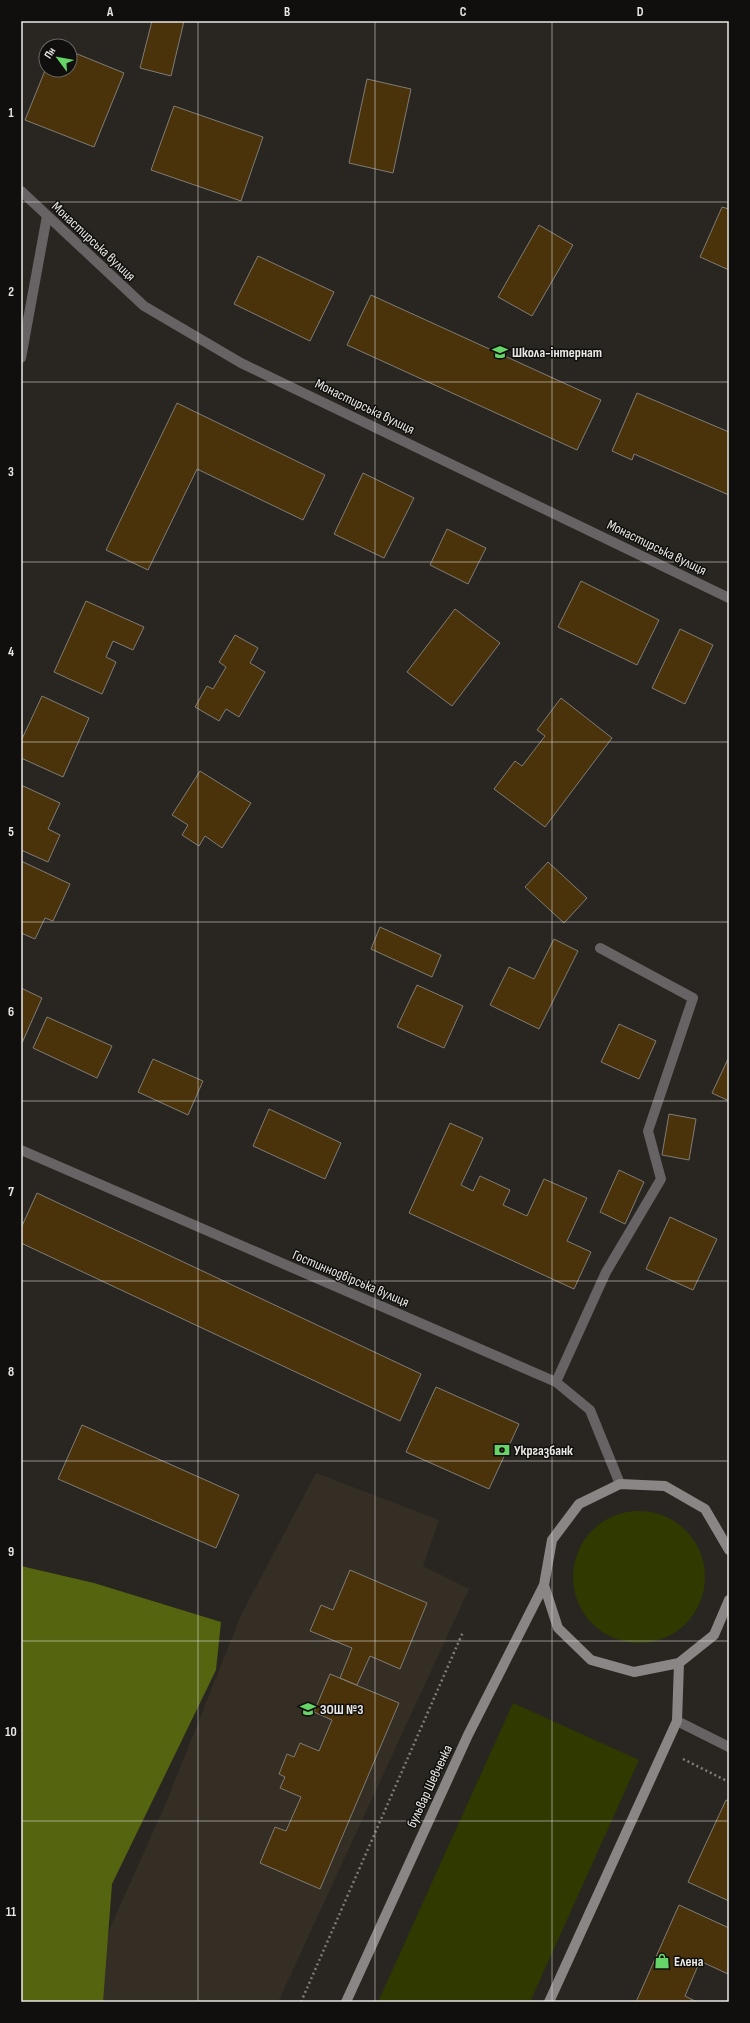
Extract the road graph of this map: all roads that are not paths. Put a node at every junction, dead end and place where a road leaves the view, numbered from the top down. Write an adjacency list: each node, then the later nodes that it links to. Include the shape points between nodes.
1 (21, 191): 2 (street, Монастирська вулиця)
2 (47, 216): 3 (street); 4 (street, Монастирська вулиця, via 144,306 241,363)
3 (21, 358)
4 (729, 598)
5 (600, 948): 7 (street, via 692,998 648,1131 661,1180 606,1272)
6 (21, 1150): 7 (street, Гостиннодвірська вулиця)
7 (556, 1382): 8 (street, Гостиннодвірська вулиця, via 590,1410)
8 (620, 1484): 9 (main road, бульвар Шевченка, via 665,1486 705,1509); 10 (main road, бульвар Шевченка, via 579,1504 552,1540)
9 (729, 1548)
10 (544, 1585): 12 (main road, бульвар Шевченка, via 558,1628 591,1660 634,1672); 15 (main road, бульвар Шевченка, via 468,1735)
11 (729, 1600): 12 (main road, бульвар Шевченка, via 714,1635)
12 (679, 1664): 13 (main road)
13 (677, 1722): 14 (street); 16 (main road)
14 (729, 1747)
15 (346, 2002)
16 (549, 2002)

